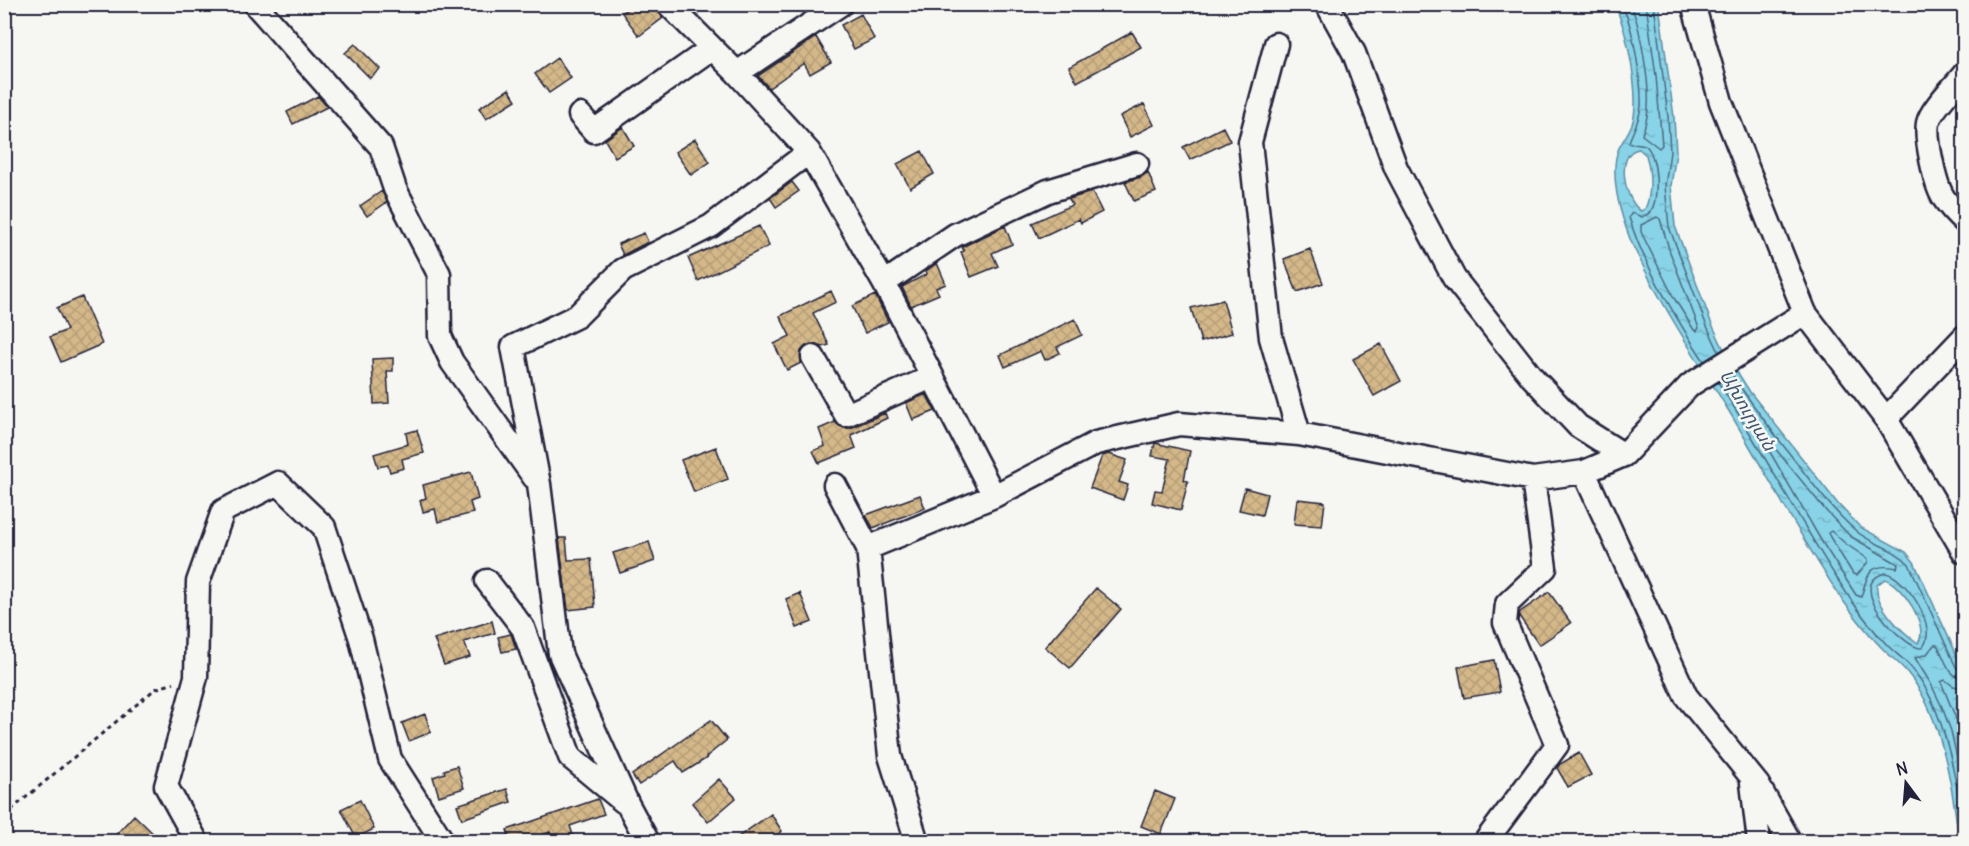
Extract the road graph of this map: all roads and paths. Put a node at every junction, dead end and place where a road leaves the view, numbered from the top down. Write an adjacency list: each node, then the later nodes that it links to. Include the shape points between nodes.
1 (255, 4): 24 (street, via 381,147 395,189 439,274 440,336 452,362)
2 (668, 4): 7 (street)
3 (841, 4): 8 (street)
4 (1327, 4): 21 (street, via 1354,53 1396,168 1454,278 1532,377 1578,426)
5 (1693, 4): 15 (street, via 1721,102)
6 (1276, 44): 20 (street, via 1250,142 1271,338)
7 (712, 48): 8 (street); 10 (street, via 594,131)
8 (737, 73): 11 (street)
9 (1965, 74): 13 (street, via 1928,122 1941,195)
10 (580, 115)
11 (809, 152): 14 (street); 24 (street, via 711,226 623,270 577,316 513,347)
12 (1137, 164): 14 (street, via 1048,191 955,235)
13 (1965, 222)
14 (884, 283): 18 (street)
15 (1805, 313): 19 (street); 21 (street, via 1690,386)
16 (1965, 337): 19 (street)
17 (813, 357): 18 (street, via 846,415)
18 (933, 377): 26 (street)
19 (1886, 419): 28 (street)
20 (1299, 434): 23 (street); 26 (street, via 1179,424 1096,443)
21 (1624, 454): 22 (street)
22 (1584, 472): 23 (street); 31 (street, via 1686,696)
23 (1533, 479): 38 (street, via 1545,568 1508,604 1505,623 1557,746)
24 (539, 484): 32 (street, via 560,654)
25 (835, 485): 27 (street)
26 (994, 496): 27 (street)
27 (868, 548): 37 (street, via 890,756)
28 (1965, 552)
29 (487, 581): 32 (street, via 523,628 570,757)
30 (196, 677): 33 (path, via 155,689); 34 (street, via 166,786); 35 (street, via 198,582 223,511 278,483 324,527 361,639 390,759)
31 (1751, 776): 39 (street); 40 (street)
32 (628, 805): 36 (street)
33 (4, 816)
34 (196, 842)
35 (443, 842)
36 (648, 842)
37 (917, 842)
38 (1485, 842)
39 (1760, 842)
40 (1790, 842)

